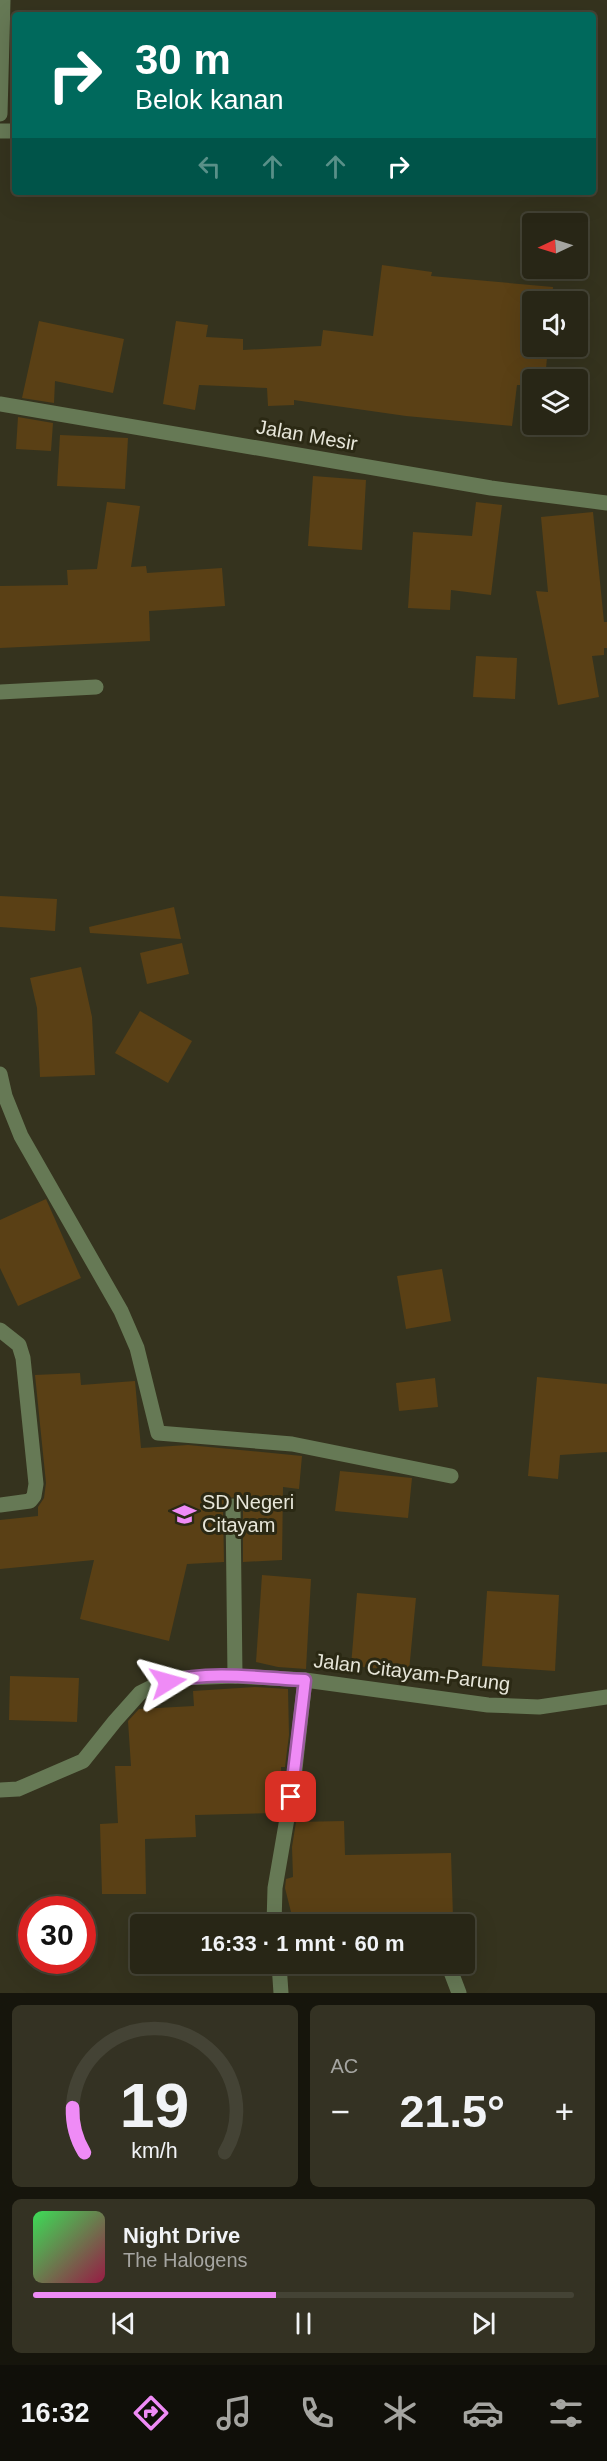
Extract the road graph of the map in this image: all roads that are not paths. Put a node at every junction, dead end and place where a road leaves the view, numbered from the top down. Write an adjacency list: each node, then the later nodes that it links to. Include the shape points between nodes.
1 (3, 0): 2 (street)
2 (0, 114)
3 (0, 404): 4 (street, Jalan Mesir, via 491,488)
4 (607, 503)
5 (96, 687): 6 (street)
6 (0, 692)
7 (0, 1074): 9 (street, via 21,1136 129,1329 140,1357 158,1433 292,1444)
8 (0, 1330): 10 (street, via 19,1345 23,1358 36,1484 30,1501)
9 (451, 1476)
10 (0, 1505)
11 (233, 1506): 12 (street)
12 (235, 1676): 13 (street, Jalan Citayam-Parung); 15 (street, Jalan Citayam-Parung, via 181,1678 156,1685 140,1694 83,1761 18,1789)
13 (305, 1680): 14 (street, Jalan Citayam-Parung, via 488,1705 539,1707); 16 (street)
14 (607, 1697)
15 (0, 1790)
16 (274, 1914)
17 (280, 1974): 19 (street)
18 (452, 1974): 20 (street)
19 (281, 1993)
20 (459, 1993)

